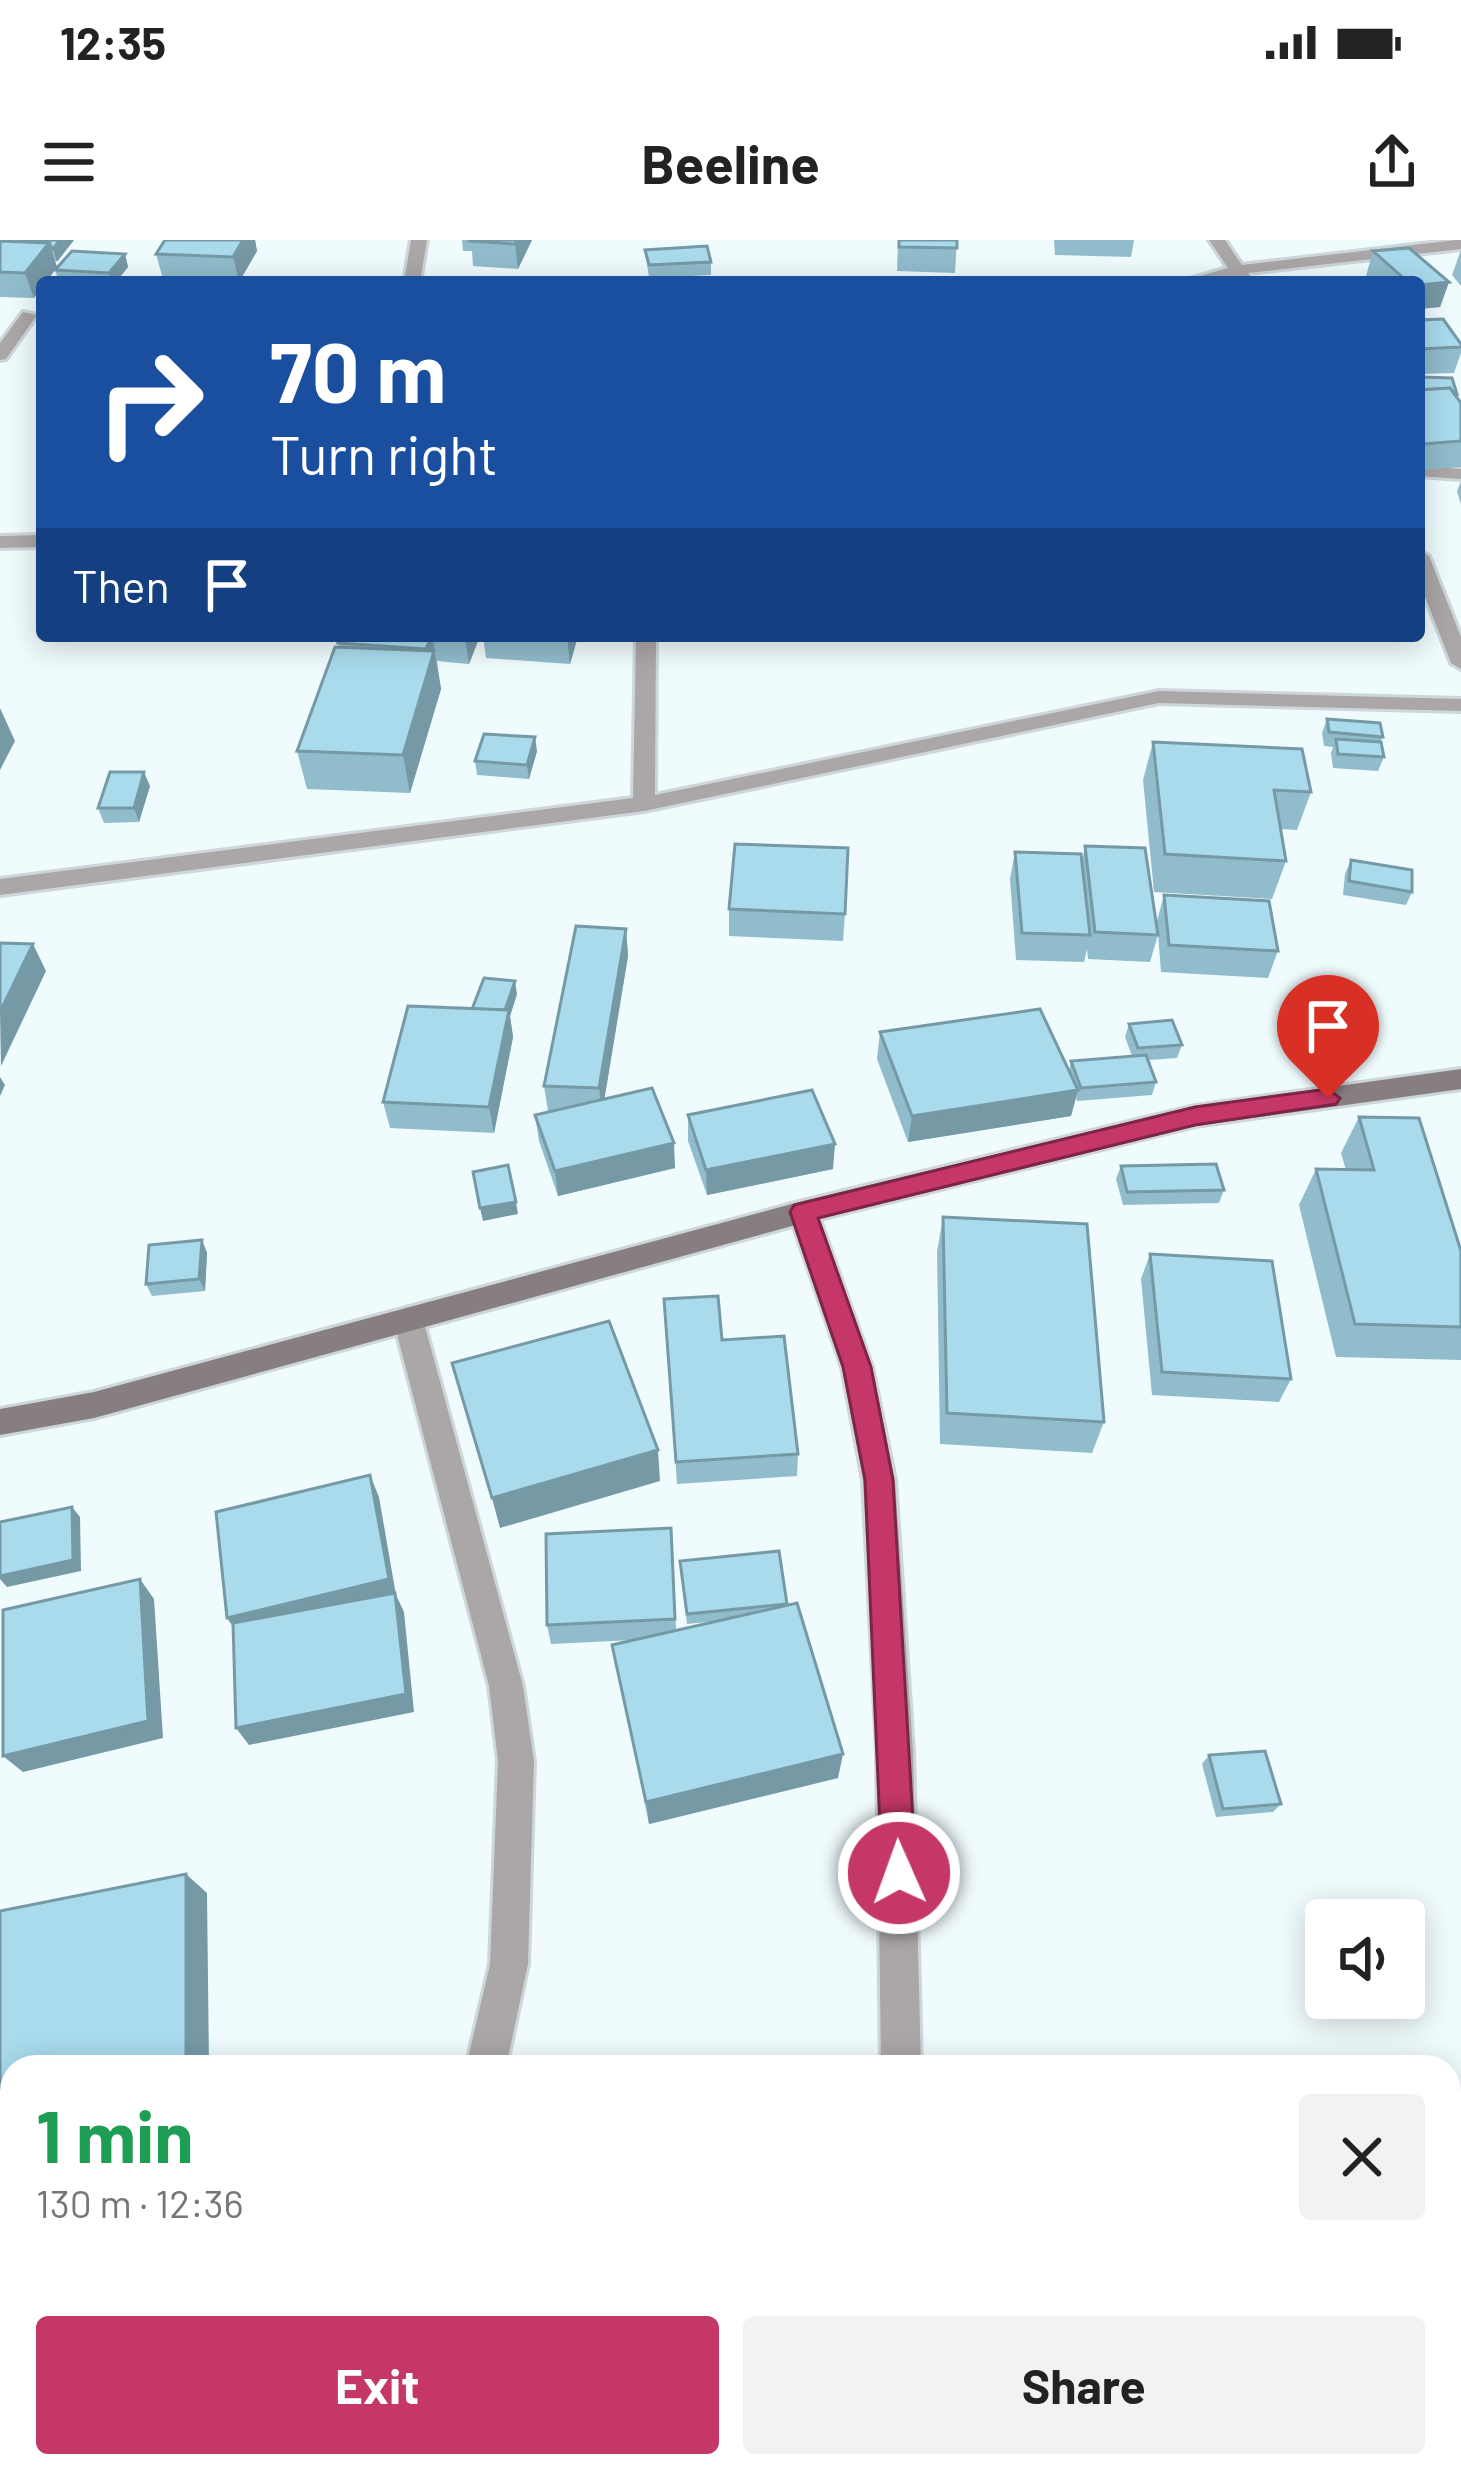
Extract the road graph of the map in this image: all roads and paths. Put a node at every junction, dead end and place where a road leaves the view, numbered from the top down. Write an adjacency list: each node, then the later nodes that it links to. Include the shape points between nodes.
1 (419, 240): 4 (street)
2 (1217, 240): 5 (street)
3 (1461, 244): 5 (street)
4 (413, 276)
5 (1242, 276)
6 (36, 315): 7 (street); 8 (street)
7 (0, 316)
8 (0, 355)
9 (1425, 473): 10 (street)
10 (1461, 475)
11 (0, 542): 12 (street)
12 (36, 542)
13 (1425, 571): 15 (street)
14 (646, 642): 17 (street)
15 (1461, 663)
16 (1461, 705): 17 (street, via 1160,697)
17 (644, 805): 18 (street)
18 (0, 886)
19 (1461, 1079): 20 (street, via 1195,1116)
20 (803, 1212): 21 (street); 24 (street, via 857,1367 879,1480)
21 (408, 1319): 22 (street, via 94,1405); 23 (street, via 506,1686 516,1761 509,1964)
22 (0, 1422)
23 (489, 2055)
24 (901, 2055)

